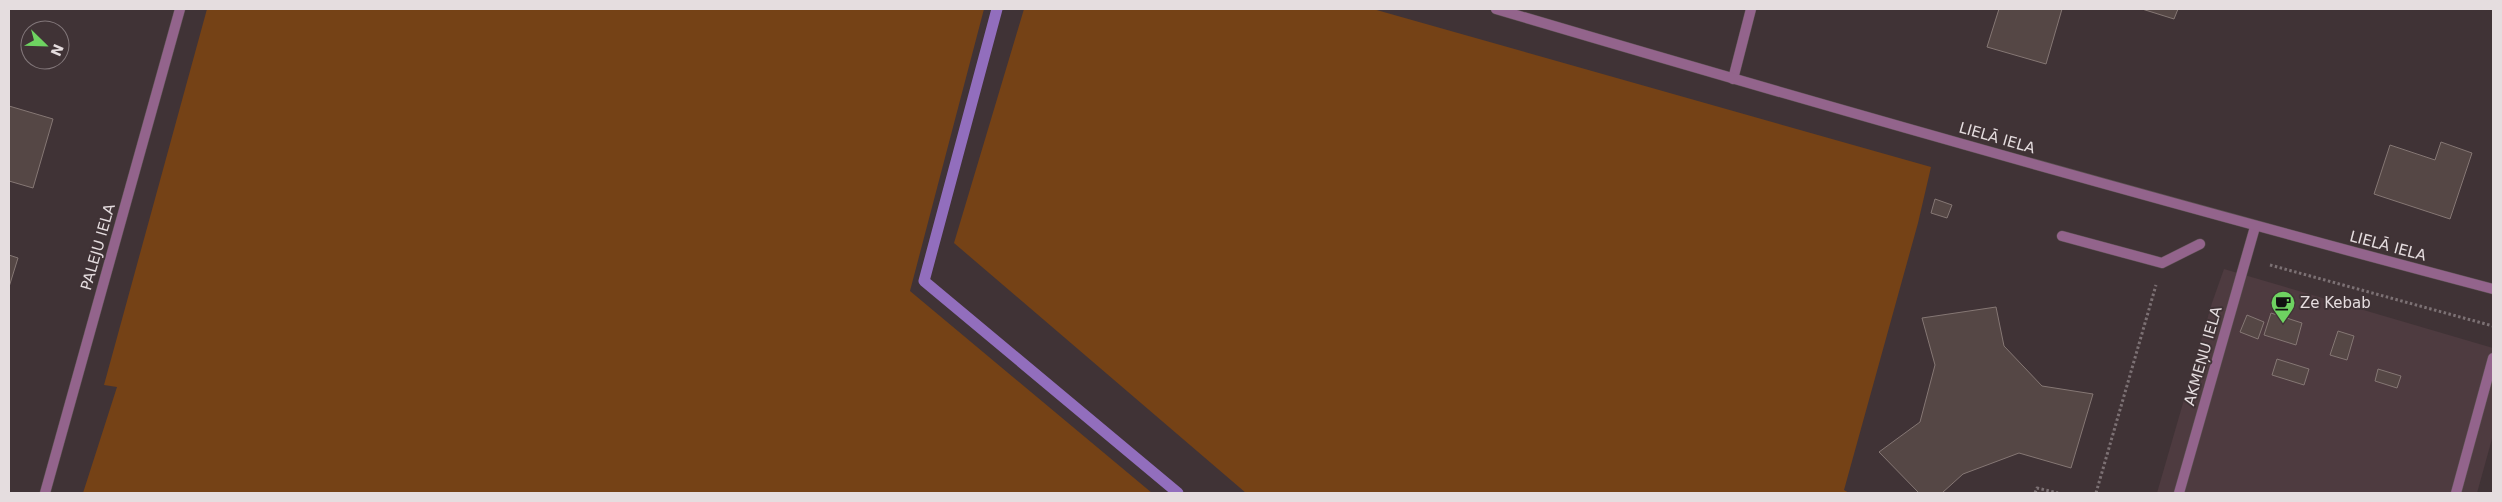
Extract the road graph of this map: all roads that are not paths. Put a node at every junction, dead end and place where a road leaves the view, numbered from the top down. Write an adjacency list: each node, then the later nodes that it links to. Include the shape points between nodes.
1 (180, 9): 10 (street, PALEJU IELA)
2 (1496, 9): 4 (street, LIELĀ IELA)
3 (1752, 9): 4 (street)
4 (1733, 79): 5 (street, LIELĀ IELA)
5 (2255, 227): 8 (street, LIELĀ IELA); 11 (street, AKMEŅU IELA)
6 (2062, 236): 7 (street, via 2162,263)
7 (2200, 244)
8 (2493, 289)
9 (2493, 358): 12 (street)
10 (45, 493)
11 (2179, 493)
12 (2456, 493)

